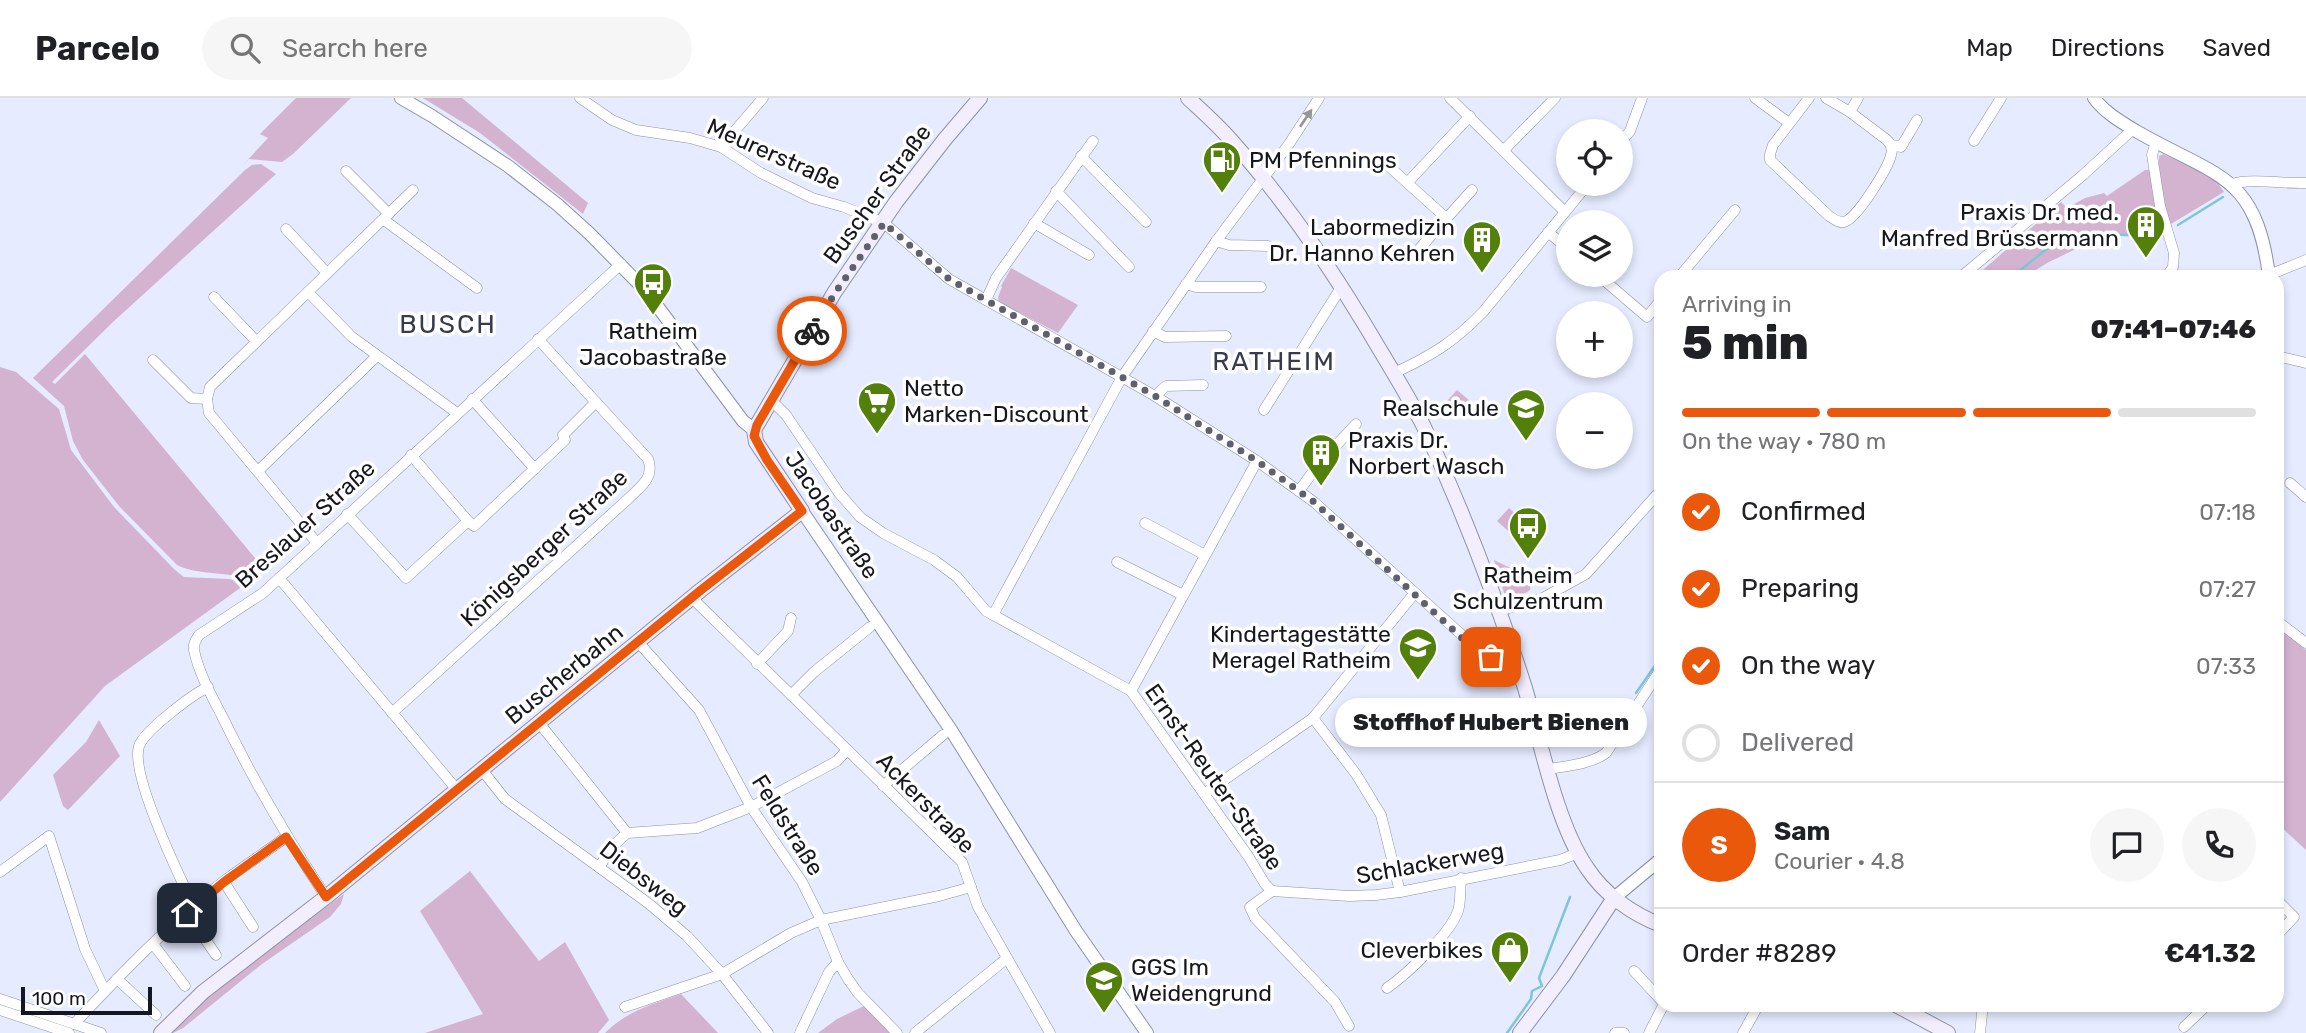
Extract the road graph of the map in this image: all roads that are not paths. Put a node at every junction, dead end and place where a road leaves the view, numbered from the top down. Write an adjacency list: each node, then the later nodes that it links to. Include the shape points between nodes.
1 (401, 98): 56 (street, Jacobastraße, via 484,148 558,205)
2 (580, 98): 26 (street, Meurerstraße, via 636,130)
3 (763, 98): 26 (street)
4 (980, 98): 45 (main road, Buscher Straße, via 936,149)
5 (1188, 98): 31 (main road)
6 (1320, 98): 31 (street, one-way to 6)
7 (1450, 98): 17 (street)
8 (1555, 98): 27 (street)
9 (1642, 98): 19 (street)
10 (1755, 98): 20 (street)
11 (1809, 98): 20 (street)
12 (1826, 98): 16 (street)
13 (1858, 98): 16 (street)
14 (2001, 98): 23 (street)
15 (2094, 98): 21 (street)
16 (1850, 112): 25 (street)
17 (1470, 116): 27 (street); 32 (street)
18 (1917, 120): 25 (street, via 1901,146)
19 (1633, 123)
20 (1790, 123): 25 (street, via 1773,145 1770,160 1837,221 1853,218 1892,154)
21 (2133, 129): 24 (street); 59 (street)
22 (1093, 141): 28 (street)
23 (1973, 141)
24 (2156, 142): 34 (street); 60 (street, via 2152,155 2174,253)
25 (1892, 145)
26 (720, 147): 45 (street, Meurerstraße, via 812,198)
27 (1504, 150): 39 (street)
28 (1080, 156): 37 (street); 44 (street)
29 (1384, 161): 32 (street)
30 (346, 171): 42 (street)
31 (1263, 177): 51 (street); 65 (main road)
32 (1408, 182): 43 (street)
33 (2306, 183): 34 (street)
34 (2232, 184): 61 (street, via 2258,222)
35 (413, 190): 42 (street)
36 (1472, 190): 43 (street)
37 (1056, 191): 46 (street); 57 (street)
38 (1579, 196): 40 (street)
39 (1564, 210)
40 (1568, 210)
41 (1735, 210): 58 (street)
42 (386, 217): 63 (street); 68 (street)
43 (1445, 217): 54 (street)
44 (1146, 222)
45 (884, 223): 71 (street, Meurerstraße, via 949,279); 87 (main road, Buscher Straße, via 835,293)
46 (1034, 223): 53 (street); 71 (street)
47 (1556, 223): 49 (street)
48 (286, 229): 63 (street)
49 (1548, 232): 50 (street); 81 (street, via 1467,328 1447,345)
50 (1556, 239)
51 (1216, 241): 52 (street); 64 (street)
52 (1268, 246)
53 (1089, 255)
54 (1412, 257)
55 (2306, 260): 62 (street)
56 (621, 264): 75 (street, Breslauer Straße); 92 (street, Jacobastraße)
57 (1129, 267)
58 (1685, 270)
59 (1969, 270)
60 (2171, 270)
61 (2268, 270)
62 (2283, 270)
63 (327, 273): 69 (street)
64 (1186, 284): 66 (street); 73 (street)
65 (1342, 286): 81 (main road); 89 (street)
66 (1261, 287)
67 (1612, 287): 72 (street, via 1647,317)
68 (477, 288)
69 (308, 292): 76 (street); 77 (street)
70 (214, 297): 76 (street)
71 (986, 300): 82 (street, Meurerstraße)
72 (1654, 308)
73 (1153, 331): 74 (street, via 1165,337); 82 (street)
74 (1226, 336)
75 (538, 339): 86 (street, Breslauer Straße); 88 (street, Königsberger Straße)
76 (257, 341): 85 (street, via 210,387)
77 (377, 356): 90 (street); 96 (street)
78 (2284, 358): 80 (street)
79 (153, 360): 85 (street, via 191,398)
80 (2306, 363)
81 (1394, 373): 112 (main road, via 1423,426)
82 (1122, 377): 84 (street, Meurerstraße); 113 (street)
83 (1203, 386): 84 (street, via 1166,386)
84 (1155, 396): 94 (street, Meurerstraße)
85 (207, 399): 96 (street, via 209,413)
86 (472, 399): 90 (street, Breslauer Straße); 95 (street)
87 (772, 401): 92 (main road, Buscher Straße); 113 (street, Ernst-Reuter-Straße, via 854,512 934,559)
88 (596, 402): 95 (street); 125 (street, Königsberger Straße, via 648,459 648,479)
89 (1264, 410)
90 (457, 413): 93 (street, Breslauer Straße)
91 (1356, 424): 98 (street)
92 (754, 430): 101 (main road, Jacobastraße, via 756,442)
93 (411, 455): 102 (street, Breslauer Straße); 103 (street)
94 (1257, 461): 98 (street, Meurerstraße); 106 (street)
95 (535, 469): 103 (street, via 474,526)
96 (258, 471): 105 (street)
97 (2290, 483): 99 (street)
98 (1299, 491): 109 (street, Meurerstraße)
99 (2306, 497)
100 (1654, 498): 112 (street, via 1586,573 1541,599)
101 (802, 511): 111 (main road, Buscherbahn); 185 (street, Jacobastraße, via 951,730 1076,931)
102 (348, 513): 103 (street, via 406,578); 105 (street, Breslauer Straße)
103 (468, 521)
104 (1144, 523): 106 (street)
105 (317, 544): 108 (street, Breslauer Straße)
106 (1205, 555): 110 (street)
107 (1117, 562): 110 (street)
108 (279, 578): 122 (street, Breslauer Straße, via 194,642); 125 (street)
109 (1414, 594): 119 (street, Meurerstraße, via 1482,653 1491,657); 126 (street)
110 (1182, 595): 123 (street)
111 (692, 598): 117 (main road, Buscherbahn); 120 (street, Ackerstraße)
112 (1498, 611): 119 (main road)
113 (993, 615): 123 (street, Ernst-Reuter-Straße)
114 (791, 618): 120 (street, via 788,631)
115 (2284, 626): 118 (street)
116 (870, 627): 124 (street)
117 (638, 642): 127 (main road, Buscherbahn); 135 (street, Feldstraße, via 699,710)
118 (2306, 643)
119 (1513, 653): 130 (main road)
120 (757, 664): 124 (street, Ackerstraße)
121 (1654, 680): 130 (street, via 1606,753)
122 (208, 687): 137 (street, Breslauer Straße); 150 (street, via 193,694 138,747 152,812)
123 (1131, 691): 134 (street, Ernst-Reuter-Straße)
124 (790, 695): 129 (street, Ackerstraße)
125 (392, 713): 133 (street)
126 (1313, 718): 134 (street); 146 (street, via 1381,815)
127 (540, 724): 131 (main road, Buscherbahn); 136 (street)
128 (943, 735): 132 (street)
129 (847, 750): 132 (street, Ackerstraße); 135 (street, via 837,761)
130 (1549, 769): 138 (main road)
131 (482, 770): 133 (main road, Buscherbahn); 140 (street, Diebsweg, via 505,799)
132 (883, 786): 144 (street, Ackerstraße, via 962,862)
133 (458, 791): 147 (main road, Buscherbahn)
134 (1203, 794): 145 (street, Ernst-Reuter-Straße)
135 (751, 807): 136 (street, via 697,828); 151 (street, Feldstraße)
136 (627, 833): 140 (street)
137 (286, 837): 143 (street); 147 (street, Breslauer Straße)
138 (1578, 853): 142 (street, Schlackerweg, via 1553,862); 148 (main road)
139 (1654, 865): 148 (street)
140 (599, 867): 160 (street, Diebsweg, via 648,902)
141 (0, 872): 164 (street, via 49,836 85,949)
142 (1461, 878): 146 (street, Schlackerweg); 163 (street, via 1458,911 1447,929)
143 (224, 882): 150 (street); 153 (street)
144 (971, 887): 151 (street); 157 (street, Ackerstraße)
145 (1272, 891): 146 (street, Schlackerweg, via 1349,896); 175 (street, via 1250,907 1255,918 1335,1002)
146 (1400, 892)
147 (326, 897): 179 (main road, Buscherbahn, via 204,992)
148 (1614, 898): 152 (main road); 186 (main road)
149 (2284, 907): 154 (street, via 2294,917)
150 (190, 910): 155 (street); 156 (street)
151 (821, 919): 158 (street, Feldstraße); 160 (street)
152 (1654, 922)
153 (253, 927)
154 (2284, 928)
155 (153, 944): 161 (street); 162 (street)
156 (216, 955)
157 (1006, 958): 183 (street); 184 (street, Ackerstraße)
158 (838, 962): 181 (street); 182 (street, Feldstraße, via 858,993)
159 (1634, 971): 165 (street)
160 (722, 974): 167 (street); 180 (street, Diebsweg)
161 (117, 979): 164 (street); 174 (street)
162 (185, 986)
163 (1387, 988)
164 (105, 991): 177 (street)
165 (1654, 992)
166 (0, 999): 177 (street)
167 (625, 1007)
168 (0, 1010): 177 (street)
169 (1660, 1012): 189 (street)
170 (1754, 1012): 190 (street)
171 (1909, 1012): 191 (main road)
172 (1982, 1012): 192 (street)
173 (2200, 1012): 176 (street)
174 (156, 1015)
175 (1349, 1026)
176 (2184, 1027)
177 (72, 1028): 178 (street)
178 (101, 1033)
179 (161, 1033)
180 (768, 1033)
181 (800, 1033)
182 (897, 1033)
183 (915, 1033)
184 (1050, 1033)
185 (1147, 1033)
186 (1520, 1033)
187 (1615, 1033): 188 (street)
188 (1624, 1033)
189 (1649, 1033)
190 (1742, 1033)
191 (1948, 1033)
192 (1980, 1033)

